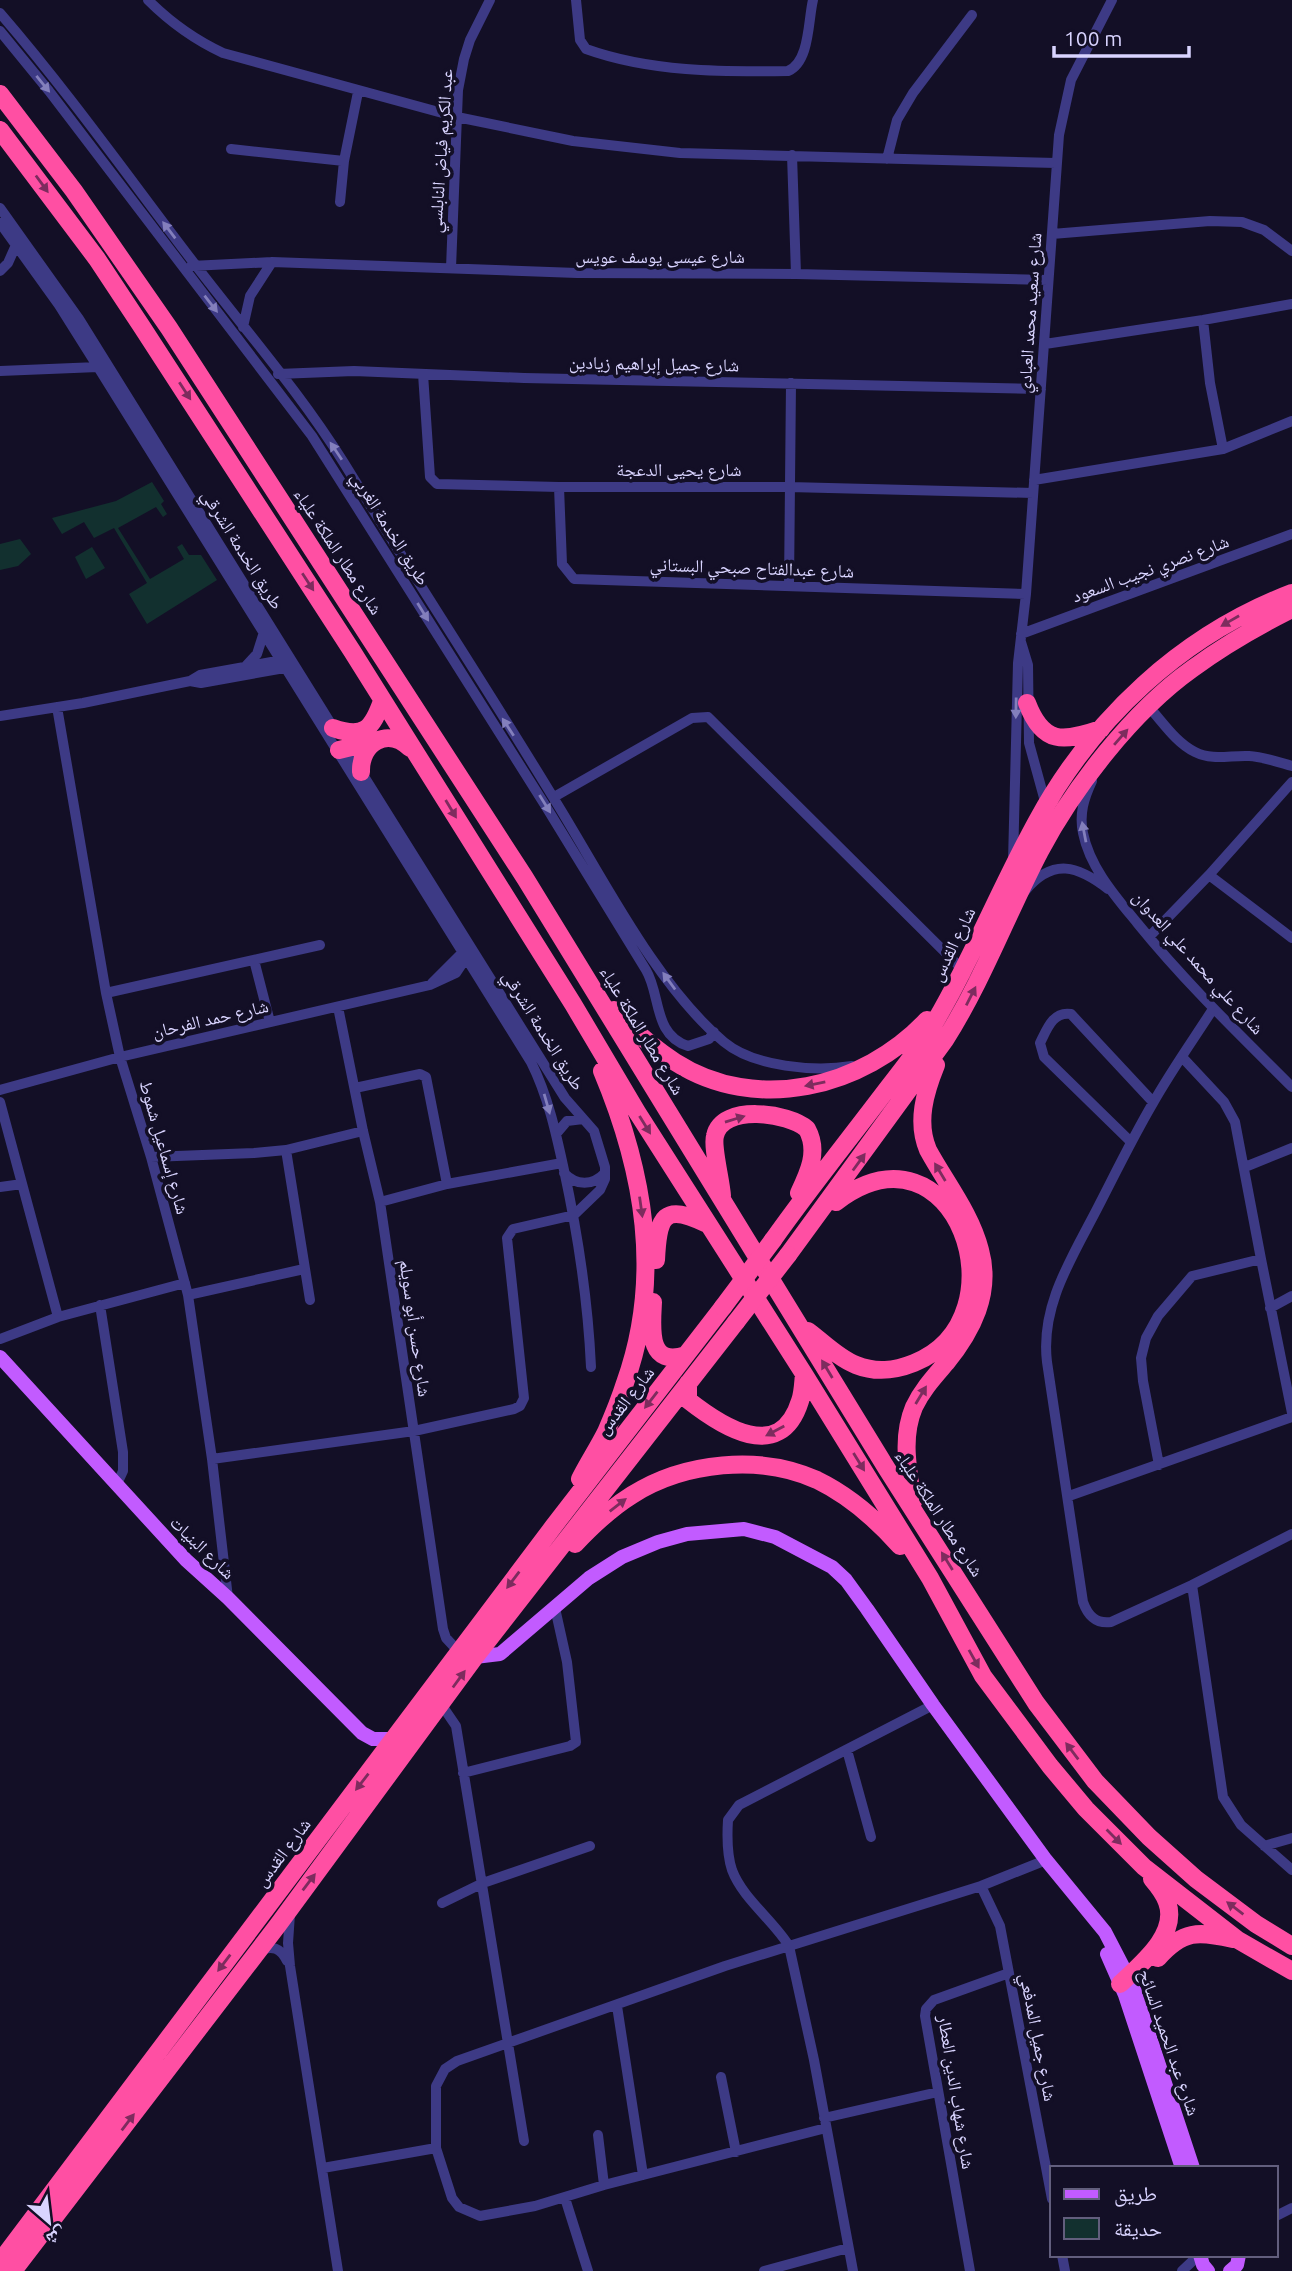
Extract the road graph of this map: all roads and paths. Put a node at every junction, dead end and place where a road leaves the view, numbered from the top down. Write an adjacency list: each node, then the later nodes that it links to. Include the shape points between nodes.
1 (148, 0): 9 (street, via 176,26 223,53)
2 (489, 0): 11 (street, عبد الكريم فياض النابلسي, via 464,59)
3 (576, 0): 4 (street, via 580,40 586,49 655,65 727,72 796,67 803,58)
4 (813, 0)
5 (1112, 0): 17 (street, شارع سعيد محمد العبادي, via 1068,89)
6 (972, 15): 15 (street, via 897,120)
7 (1, 16): 25 (street, طريق الخدمة الغربي, one-way to 7, via 73,103)
8 (0, 31): 25 (street, طريق الخدمة الغربي, one-way to 25)
9 (358, 92): 11 (street); 16 (street)
10 (0, 94): 84 (highway, شارع مطار الملكة علياء, via 169,328)
11 (457, 117): 14 (street, via 573,141 680,153); 26 (street, عبد الكريم فياض النابلسي)
12 (0, 130): 57 (highway, one-way to 57, via 97,259)
13 (231, 149): 16 (street)
14 (792, 155): 15 (street); 28 (street)
15 (887, 159): 17 (street)
16 (344, 161): 18 (street)
17 (1056, 163): 21 (street, شارع سعيد محمد العبادي)
18 (340, 202)
19 (0, 208): 54 (street, طريق الخدمة الشرقي, via 79,319)
20 (0, 223): 22 (street, طريق الخدمة الشرقي)
21 (1052, 234): 23 (street, via 1242,222 1264,230); 29 (street, شارع سعيد محمد العبادي)
22 (16, 246): 27 (street); 34 (street, طريق الخدمة الشرقي)
23 (1292, 251)
24 (272, 262): 25 (street, شارع عيسى يوسف عويس); 26 (street, شارع عيسى يوسف عويس); 32 (street, via 250,296)
25 (189, 267): 32 (street, طريق الخدمة الغربي); 37 (street, طريق الخدمة الغربي, one-way to 37)
26 (451, 268): 28 (street, شارع عيسى يوسف عويس)
27 (0, 271)
28 (796, 274): 29 (street, شارع عيسى يوسف عويس)
29 (1048, 280): 33 (street, شارع سعيد محمد العبادي)
30 (1292, 304): 31 (street)
31 (1203, 320): 33 (street); 41 (street)
32 (243, 327): 37 (street, طريق الخدمة الغربي)
33 (1045, 344): 39 (street, شارع سعيد محمد العبادي)
34 (99, 367): 35 (street); 50 (street, طريق الخدمة الشرقي)
35 (0, 371)
36 (423, 374): 37 (street, شارع جميل إبراهيم زيادين); 38 (street, شارع جميل إبراهيم زيادين); 44 (street, شارع يحيى الدعجة, via 433,481)
37 (275, 376): 71 (street, طريق الخدمة الغربي, one-way to 37, via 342,460); 77 (street, طريق الخدمة الغربي, one-way to 77)
38 (791, 383): 39 (street, شارع جميل إبراهيم زيادين); 43 (street)
39 (1041, 389): 42 (street, شارع سعيد محمد العبادي)
40 (1292, 421): 41 (street)
41 (1223, 449): 42 (street)
42 (1034, 480): 45 (street, شارع سعيد محمد العبادي)
43 (789, 486): 44 (street, شارع يحيى الدعجة); 45 (street, شارع يحيى الدعجة); 47 (street)
44 (559, 487): 47 (street, شارع عبدالفتاح صبحي البستاني, via 562,564 574,579)
45 (1033, 493): 48 (street, شارع سعيد محمد العبادي)
46 (1292, 534): 51 (street, شارع نصري نجيب السعود)
47 (789, 585): 48 (street, شارع عبدالفتاح صبحي البستاني)
48 (1026, 594): 51 (street, شارع سعيد محمد العبادي)
49 (1291, 605): 52 (highway, شارع القدس, one-way to 52, via 1243,614); 53 (highway, شارع القدس)
50 (264, 632): 54 (street, طريق الخدمة الشرقي); 55 (street, via 257,654)
51 (1021, 637): 58 (street, شارع سعيد محمد العبادي, via 1028,665); 73 (street, شارع سعيد محمد العبادي, one-way to 73)
52 (1200, 639): 53 (highway, via 1212,643); 63 (highway, شارع القدس, via 1158,671)
53 (1213, 656): 59 (highway, شارع القدس)
54 (289, 663): 55 (street); 56 (street, via 201,683); 62 (street, طريق الخدمة الشرقي); 65 (street, طريق الخدمة الشرقي)
55 (245, 667): 56 (street)
56 (190, 681): 60 (street)
57 (382, 701): 62 (highway, via 375,720 364,730 350,733); 66 (highway)
58 (1027, 703): 63 (highway, via 1037,725 1052,736 1071,738); 72 (street, شارع سعيد محمد العبادي, via 1029,743)
59 (1148, 706): 67 (highway, شارع القدس, one-way to 59); 68 (street, via 1195,752 1213,758 1269,759)
60 (57, 708): 61 (street); 85 (street, شارع إسماعيل شموط)
61 (0, 716)
62 (333, 728): 65 (street, طريق الخدمة الشرقي)
63 (1101, 729): 72 (highway, شارع القدس, via 1076,760)
64 (376, 741): 65 (highway); 66 (highway, via 400,740); 69 (highway, via 364,754)
65 (342, 749): 69 (street, طريق الخدمة الشرقي); 81 (street, طريق الخدمة الشرقي)
66 (414, 751): 87 (highway, one-way to 87)
67 (1101, 760): 72 (highway, شارع القدس); 75 (street, شارع علي محمد علي العدوان, one-way to 67, via 1090,852 1082,826 1083,802)
68 (1292, 766)
69 (361, 772): 81 (street, طريق الخدمة الشرقي)
70 (1292, 782): 74 (street)
71 (554, 797): 77 (street, طريق الخدمة الغربي); 83 (street, via 692,718 708,717)
72 (1053, 812): 73 (highway, شارع القدس); 76 (highway, شارع القدس)
73 (1012, 868): 83 (highway, شارع القدس)
74 (1209, 875): 78 (street); 79 (street)
75 (1113, 893): 76 (street, شارع علي محمد علي العدوان, via 1083,872 1064,869 1039,877); 78 (street, شارع علي محمد علي العدوان)
76 (1015, 904): 92 (highway, شارع القدس, one-way to 76)
77 (616, 911): 91 (street, طريق الخدمة الغربي, one-way to 77, via 673,987); 91 (street, طريق الخدمة الغربي, via 650,977 657,1011 672,1036 688,1046)
78 (1149, 937): 89 (street, شارع علي محمد علي العدوان)
79 (1292, 938)
80 (320, 945): 82 (street)
81 (467, 952): 88 (street, شارع حمد الفرحان, via 430,985); 102 (street, طريق الخدمة الشرقي); 104 (street, طريق الخدمة الشرقي, one-way to 104, via 538,1076)
82 (254, 960): 85 (street); 90 (street)
83 (964, 971): 86 (highway, شارع القدس)
84 (596, 992): 95 (highway, one-way to 84, via 855,1073 814,1085 768,1088 721,1082 653,1046); 115 (highway, شارع مطار الملكة علياء)
85 (106, 993): 93 (street, شارع إسماعيل شموط)
86 (951, 995): 95 (highway, via 909,1039); 117 (highway, شارع القدس, via 921,1045)
87 (573, 1004): 120 (highway, one-way to 120); 145 (highway, one-way to 145, via 622,1119 636,1168 646,1271 626,1381)
88 (338, 1007): 90 (street, شارع حمد الفرحان); 98 (street, شارع حسن أبو سويلم)
89 (1213, 1009): 94 (street); 96 (street, شارع علي محمد علي العدوان)
90 (270, 1022): 93 (street, شارع حمد الفرحان)
91 (715, 1032): 95 (street, طريق الخدمة الغربي, via 738,1051 786,1065 840,1068)
92 (945, 1040): 118 (highway, شارع القدس, one-way to 92); 144 (highway, one-way to 92, via 905,1458 912,1415 922,1393 969,1332 983,1290 981,1252 974,1232 923,1136 923,1105)
93 (120, 1057): 99 (street, شارع حمد الفرحان); 108 (street, شارع إسماعيل شموط)
94 (1182, 1057): 101 (street); 109 (street, via 1231,1112)
95 (881, 1059)
96 (1287, 1077): 97 (street, شارع علي محمد علي العدوان)
97 (1292, 1087)
98 (355, 1088): 103 (street, شارع حسن أبو سويلم); 113 (street, via 420,1074 426,1077)
99 (0, 1090)
100 (0, 1102): 112 (street)
101 (1153, 1102): 105 (street); 105 (street, via 1071,1014 1053,1019 1040,1043 1044,1057)
102 (583, 1119): 104 (street, via 566,1121); 111 (street, طريق الخدمة الشرقي, via 597,1139)
103 (363, 1131): 107 (street); 116 (street, شارع حسن أبو سويلم)
104 (556, 1134): 110 (street, طريق الخدمة الشرقي)
105 (1131, 1142): 143 (street, via 1057,1287 1048,1318 1046,1362)
106 (1292, 1148): 109 (street)
107 (286, 1150): 108 (street); 122 (street)
108 (151, 1157): 123 (street, شارع إسماعيل شموط)
109 (1245, 1167): 121 (street)
110 (563, 1168): 111 (street, via 575,1181 588,1183); 113 (street); 119 (street, طريق الخدمة الشرقي)
111 (605, 1172): 119 (street, via 600,1190)
112 (22, 1184): 114 (street); 129 (street)
113 (447, 1184): 116 (street)
114 (0, 1187)
115 (722, 1199): 117 (highway, one-way to 117, via 716,1132 734,1116 755,1114 789,1118 811,1135 813,1156 799,1193); 130 (highway, شارع مطار الملكة علياء)
116 (380, 1202): 139 (street, شارع حسن أبو سويلم)
117 (801, 1202): 132 (highway, شارع القدس, bridge)
118 (822, 1212): 130 (highway, via 877,1180 902,1179 931,1191 949,1208 965,1237 970,1261 968,1298 955,1331 936,1351 892,1370 854,1364); 136 (highway, شارع القدس, bridge)
119 (574, 1216): 134 (street, طريق الخدمة الشرقي); 139 (street, via 513,1229 506,1238 524,1398 520,1406)
120 (707, 1224): 132 (highway, via 672,1214 664,1218 657,1234 653,1342 670,1357); 135 (highway)
121 (1261, 1259): 128 (street); 141 (street, via 1192,1276 1146,1338 1141,1358 1143,1381)
122 (304, 1269): 124 (street); 126 (street)
123 (185, 1283): 124 (street, شارع إسماعيل شموط); 127 (street)
124 (188, 1296): 140 (street, شارع إسماعيل شموط)
125 (1292, 1296): 128 (street)
126 (310, 1300)
127 (100, 1305): 129 (street); 142 (street, via 123,1452 123,1471)
128 (1270, 1308): 137 (street)
129 (58, 1317): 131 (street)
130 (801, 1326): 144 (highway, شارع مطار الملكة علياء, one-way to 130)
131 (0, 1339)
132 (686, 1355): 145 (highway, شارع القدس, one-way to 145)
133 (0, 1357): 142 (main road, شارع البنيات)
134 (592, 1367)
135 (804, 1374): 136 (highway, one-way to 136, via 795,1412 785,1426 769,1436 737,1432 714,1420 688,1399); 147 (highway, one-way to 147)
136 (688, 1384): 148 (highway, شارع القدس)
137 (1290, 1394): 138 (street)
138 (1292, 1415): 141 (street)
139 (414, 1431): 140 (street); 152 (street, شارع حسن أبو سويلم, via 443,1629 446,1638)
140 (212, 1460): 150 (street, شارع إسماعيل شموط)
141 (1159, 1465): 143 (street)
142 (117, 1484): 150 (main road, شارع البنيات, via 186,1560)
143 (1069, 1496): 149 (street, via 1083,1602 1096,1620 1111,1622)
144 (914, 1509): 173 (highway, شارع مطار الملكة علياء, one-way to 144, via 1196,1879 1095,1781 1036,1703)
145 (566, 1511): 152 (highway, شارع القدس, one-way to 152)
146 (1292, 1534): 149 (street)
147 (930, 1578): 148 (highway, one-way to 147, via 631,1495 689,1471 736,1465 780,1468 835,1491 882,1525); 165 (highway, one-way to 165, via 983,1676 1042,1756)
148 (532, 1584): 152 (highway, شارع القدس)
149 (1192, 1585): 163 (street, via 1220,1786 1241,1825)
150 (228, 1598): 153 (main road, شارع البنيات)
151 (555, 1608): 152 (main road, شارع عبد الحميد السائح, via 500,1654); 156 (main road, شارع عبد الحميد السائح, via 589,1578 658,1542 711,1530 744,1529 775,1536 816,1557 846,1580); 159 (street, via 576,1742)
152 (467, 1655): 154 (highway, شارع القدس, one-way to 152); 157 (highway, شارع القدس)
153 (323, 1693): 155 (main road); 157 (main road, شارع البنيات, via 368,1737)
154 (441, 1704): 159 (street, via 456,1726); 170 (highway, شارع القدس, one-way to 154)
155 (313, 1705)
156 (933, 1705): 158 (street); 164 (main road, شارع عبد الحميد السائح)
157 (395, 1739): 197 (highway, شارع القدس, one-way to 197)
158 (847, 1750): 160 (street); 172 (street, via 739,1805 728,1820 734,1874)
159 (463, 1773): 167 (street)
160 (871, 1837)
161 (1292, 1838): 163 (street)
162 (590, 1846): 167 (street)
163 (1264, 1846): 166 (street)
164 (1046, 1860): 168 (street); 178 (main road, شارع عبد الحميد السائح, via 1105,1932)
165 (1144, 1867): 171 (highway); 178 (highway, via 1167,1903 1169,1923)
166 (1292, 1870)
167 (483, 1883): 169 (street); 180 (street)
168 (981, 1886): 172 (street); 177 (street, شارع جميل المدفعي, via 1000,1926)
169 (442, 1903)
170 (291, 1907): 174 (highway, شارع القدس); 175 (street)
171 (1238, 1940): 176 (highway); 178 (highway, via 1187,1935)
172 (789, 1946): 179 (street); 183 (street)
173 (1292, 1946)
174 (259, 1950): 175 (street, via 279,1949); 198 (highway, شارع القدس, one-way to 174)
175 (290, 1966): 190 (street)
176 (1292, 1971)
177 (1009, 1973): 182 (street, شارع شهاب الدين العطار, via 934,2000 926,2009); 193 (street, شارع جميل المدفعي)
178 (1127, 1985): 188 (main road, شارع عبد الحميد السائح); 189 (main road, شارع عبد الحميد السائح)
179 (617, 2006): 180 (street); 191 (street)
180 (507, 2044): 185 (street); 186 (street, via 457,2061 440,2076)
181 (722, 2077): 187 (street)
182 (938, 2092): 183 (street); 203 (street, شارع شهاب الدين العطار)
183 (825, 2123): 187 (street); 195 (street)
184 (598, 2135): 192 (street)
185 (524, 2141)
186 (436, 2148): 190 (street); 194 (street, via 453,2198 469,2213 489,2216)
187 (736, 2152): 191 (street)
188 (1181, 2166)
189 (1192, 2166)
190 (323, 2168): 199 (street)
191 (643, 2175): 192 (street)
192 (604, 2185): 194 (street)
193 (1050, 2188)
194 (565, 2198): 200 (street)
195 (848, 2248): 201 (street); 202 (street)
196 (1198, 2257): 204 (street)
197 (0, 2262)
198 (13, 2271)
199 (338, 2271)
200 (588, 2271)
201 (764, 2271)
202 (853, 2271)
203 (970, 2271)
204 (1182, 2271)

